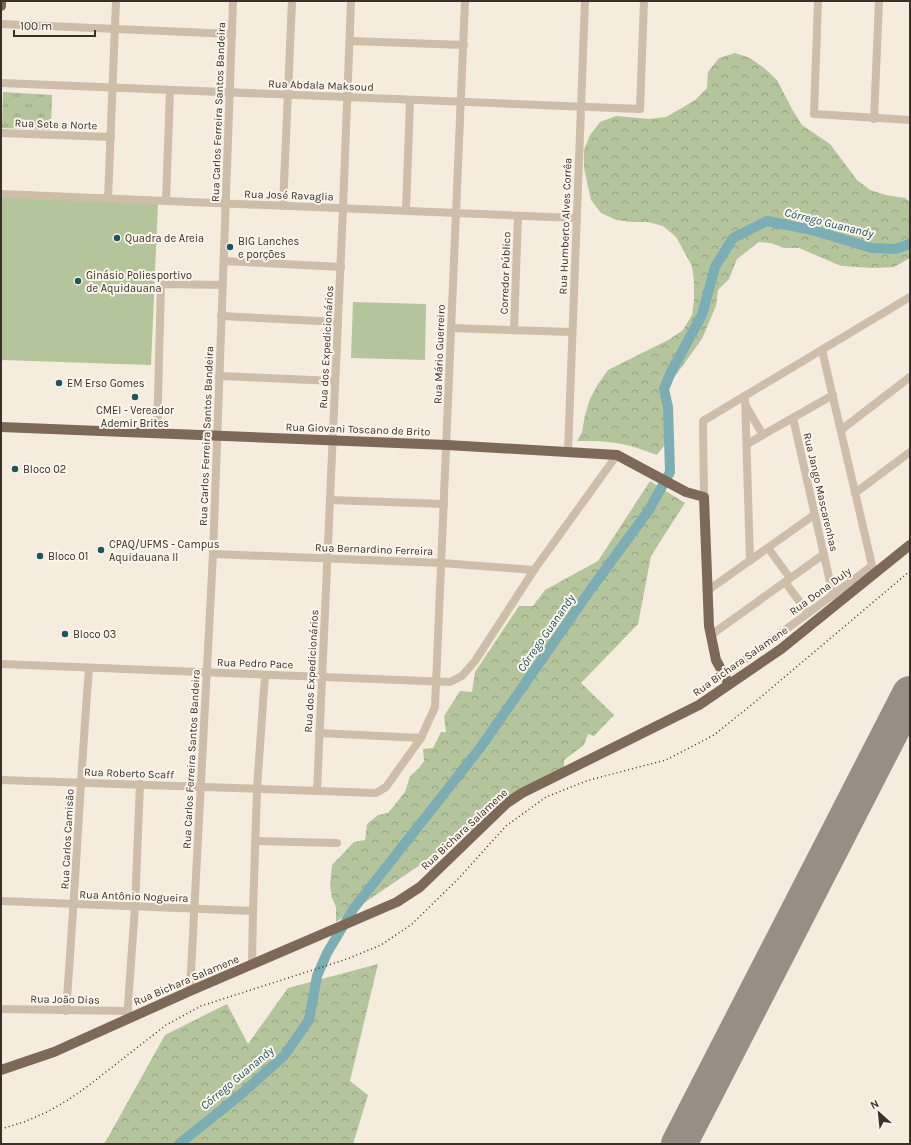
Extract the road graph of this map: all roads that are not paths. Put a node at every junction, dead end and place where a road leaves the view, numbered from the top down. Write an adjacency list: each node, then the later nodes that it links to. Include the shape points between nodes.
1 (1, 1): 11 (main road)
2 (116, 1): 13 (street)
3 (233, 1): 14 (street, Rua Carlos Ferreira Santos Bandeira)
4 (292, 1): 21 (street)
5 (351, 1): 15 (street, Rua dos Expedicionários)
6 (465, 1): 16 (street, Rua Mário Guerreiro)
7 (585, 1): 25 (street, Rua Humberto Alves Corrêa)
8 (644, 1): 25 (street, Rua Abdala Maksoud, via 640,109)
9 (818, 1): 26 (street, via 814,114)
10 (879, 1): 26 (street)
11 (1, 6)
12 (1, 24): 13 (street)
13 (115, 29): 14 (street); 18 (street)
14 (232, 34): 20 (street, Rua Carlos Ferreira Santos Bandeira)
15 (350, 41): 16 (street); 22 (street, Rua dos Expedicionários)
16 (464, 45): 24 (street, Rua Mário Guerreiro)
17 (1, 84): 18 (street, Rua Abdala Maksoud)
18 (113, 88): 19 (street, Rua Abdala Maksoud); 29 (street)
19 (170, 90): 20 (street, Rua Abdala Maksoud); 32 (street)
20 (230, 92): 21 (street, Rua Abdala Maksoud); 33 (street, Rua Carlos Ferreira Santos Bandeira)
21 (288, 95): 22 (street, Rua Abdala Maksoud); 34 (street)
22 (348, 97): 23 (street, Rua Abdala Maksoud); 35 (street, Rua dos Expedicionários)
23 (410, 100): 24 (street, Rua Abdala Maksoud); 36 (street)
24 (461, 102): 25 (street, Rua Abdala Maksoud); 37 (street, Rua Mário Guerreiro)
25 (581, 106): 39 (street, Rua Humberto Alves Corrêa)
26 (874, 118): 27 (street)
27 (910, 120)
28 (1, 133): 29 (street, Rua Sete a Norte)
29 (111, 137): 31 (street)
30 (1, 194): 31 (street, Rua José Ravaglia)
31 (108, 199): 32 (street, Rua José Ravaglia)
32 (166, 201): 33 (street, Rua José Ravaglia)
33 (226, 204): 34 (street, Rua José Ravaglia); 40 (street, Rua Carlos Ferreira Santos Bandeira)
34 (283, 206): 35 (street, Rua José Ravaglia)
35 (343, 208): 36 (street, Rua José Ravaglia); 41 (street, Rua dos Expedicionários)
36 (406, 211): 37 (street, Rua José Ravaglia)
37 (456, 213): 38 (street, Rua José Ravaglia); 46 (street, Rua Mário Guerreiro)
38 (518, 216): 39 (street, Rua José Ravaglia); 47 (street, Corredor Público)
39 (576, 218): 48 (street, Rua Humberto Alves Corrêa)
40 (224, 261): 41 (street); 42 (street, Rua Carlos Ferreira Santos Bandeira)
41 (341, 267): 45 (street, Rua dos Expedicionários)
42 (223, 285): 44 (street, Rua Carlos Ferreira Santos Bandeira); 59 (street, via 161,284)
43 (910, 297): 49 (street)
44 (222, 316): 45 (street); 50 (street, Rua Carlos Ferreira Santos Bandeira)
45 (338, 322): 52 (street, Rua dos Expedicionários)
46 (452, 328): 47 (street); 64 (street, Rua Mário Guerreiro)
47 (514, 330): 48 (street)
48 (572, 332): 65 (street, Rua Humberto Alves Corrêa)
49 (822, 350): 53 (street); 54 (street)
50 (219, 376): 52 (street); 61 (street, Rua Carlos Ferreira Santos Bandeira)
51 (910, 376): 58 (street)
52 (335, 381): 62 (street, Rua dos Expedicionários)
53 (833, 395): 56 (street); 58 (street)
54 (745, 396): 55 (street); 69 (street, via 703,421)
55 (745, 405): 60 (street); 63 (street)
56 (793, 418): 60 (street); 72 (street, Rua Jango Mascarenhas)
57 (1, 427): 59 (main road, Rua Giovani Toscano de Brito)
58 (840, 430): 68 (street)
59 (156, 434): 61 (main road, Rua Giovani Toscano de Brito)
60 (764, 435): 63 (street)
61 (217, 436): 62 (main road, Rua Giovani Toscano de Brito); 75 (street, Rua Carlos Ferreira Santos Bandeira)
62 (333, 440): 64 (main road, Rua Giovani Toscano de Brito); 70 (street, Rua dos Expedicionários)
63 (747, 444): 78 (street)
64 (447, 445): 65 (main road, Rua Giovani Toscano de Brito); 71 (street, Rua Mário Guerreiro)
65 (568, 452): 67 (main road, Rua Giovani Toscano de Brito)
66 (910, 452): 68 (street)
67 (617, 455): 69 (main road, Rua Giovani Toscano de Brito, via 683,490); 80 (street, Rua Pedro Pace)
68 (855, 493): 81 (street)
69 (704, 497): 83 (main road)
70 (330, 500): 71 (street); 77 (street, Rua dos Expedicionários)
71 (444, 504): 79 (street, Rua Mário Guerreiro)
72 (814, 515): 74 (street); 76 (street, Rua Jango Mascarenhas)
73 (910, 545): 81 (main road, Rua Bichara Salamene)
74 (768, 548): 78 (street); 82 (street)
75 (213, 554): 77 (street, Rua Bernardino Ferreira); 89 (street, Rua Carlos Ferreira Santos Bandeira)
76 (824, 554): 82 (street); 84 (street, Rua Jango Mascarenhas)
77 (327, 558): 79 (street, Rua Bernardino Ferreira); 91 (street, Rua dos Expedicionários)
78 (750, 561): 83 (street)
79 (442, 563): 80 (street, Rua Bernardino Ferreira); 93 (street, Rua Mário Guerreiro)
80 (534, 570): 93 (street, Rua Pedro Pace, via 475,661 462,676 450,682)
81 (873, 570): 84 (street, Rua Dona Duly); 92 (main road, Rua Bichara Salamene, via 781,648)
82 (787, 580): 85 (street); 86 (street)
83 (707, 590): 86 (main road)
84 (833, 595): 85 (street, Rua Dona Duly)
85 (808, 614): 92 (street, Rua Dona Duly)
86 (711, 635): 92 (main road, via 716,660)
87 (1, 664): 88 (street, Rua Pedro Pace)
88 (90, 668): 89 (street, Rua Pedro Pace); 97 (street, Rua Carlos Camisão)
89 (207, 672): 90 (street, Rua Pedro Pace); 99 (street, Rua Carlos Ferreira Santos Bandeira)
90 (265, 674): 91 (street, Rua Pedro Pace); 100 (street)
91 (322, 676): 93 (street, Rua Pedro Pace); 94 (street, Rua dos Expedicionários)
92 (727, 680): 109 (main road, Rua Bichara Salamene, via 699,705 522,793 507,803 420,887 397,902)
93 (437, 681): 95 (street, Rua Mário Guerreiro, via 436,707)
94 (319, 733): 95 (street); 101 (street, Rua dos Expedicionários)
95 (421, 738): 101 (street, Rua Roberto Scaff, via 386,787 376,793)
96 (1, 780): 97 (street, Rua Roberto Scaff)
97 (80, 782): 98 (street, Rua Roberto Scaff); 105 (street, Rua Carlos Camisão)
98 (140, 784): 99 (street, Rua Roberto Scaff); 106 (street)
99 (201, 787): 100 (street, Rua Roberto Scaff); 107 (street, Rua Carlos Ferreira Santos Bandeira)
100 (258, 788): 101 (street, Rua Roberto Scaff); 102 (street)
101 (317, 791)
102 (256, 841): 103 (street); 108 (street)
103 (337, 843)
104 (1, 901): 105 (street, Rua Antônio Nogueira)
105 (74, 904): 106 (street, Rua Antônio Nogueira); 112 (street, Rua Carlos Camisão)
106 (135, 907): 107 (street, Rua Antônio Nogueira); 113 (street)
107 (194, 910): 108 (street, Rua Antônio Nogueira); 110 (street, Rua Carlos Ferreira Santos Bandeira)
108 (253, 911): 109 (street)
109 (252, 965): 110 (main road, Rua Bichara Salamene)
110 (190, 991): 113 (main road, Rua Bichara Salamene)
111 (1, 1009): 112 (street, Rua João Dias)
112 (66, 1011): 113 (street, Rua João Dias)
113 (128, 1015): 114 (main road, Rua Bichara Salamene, via 54,1052)
114 (1, 1070)

